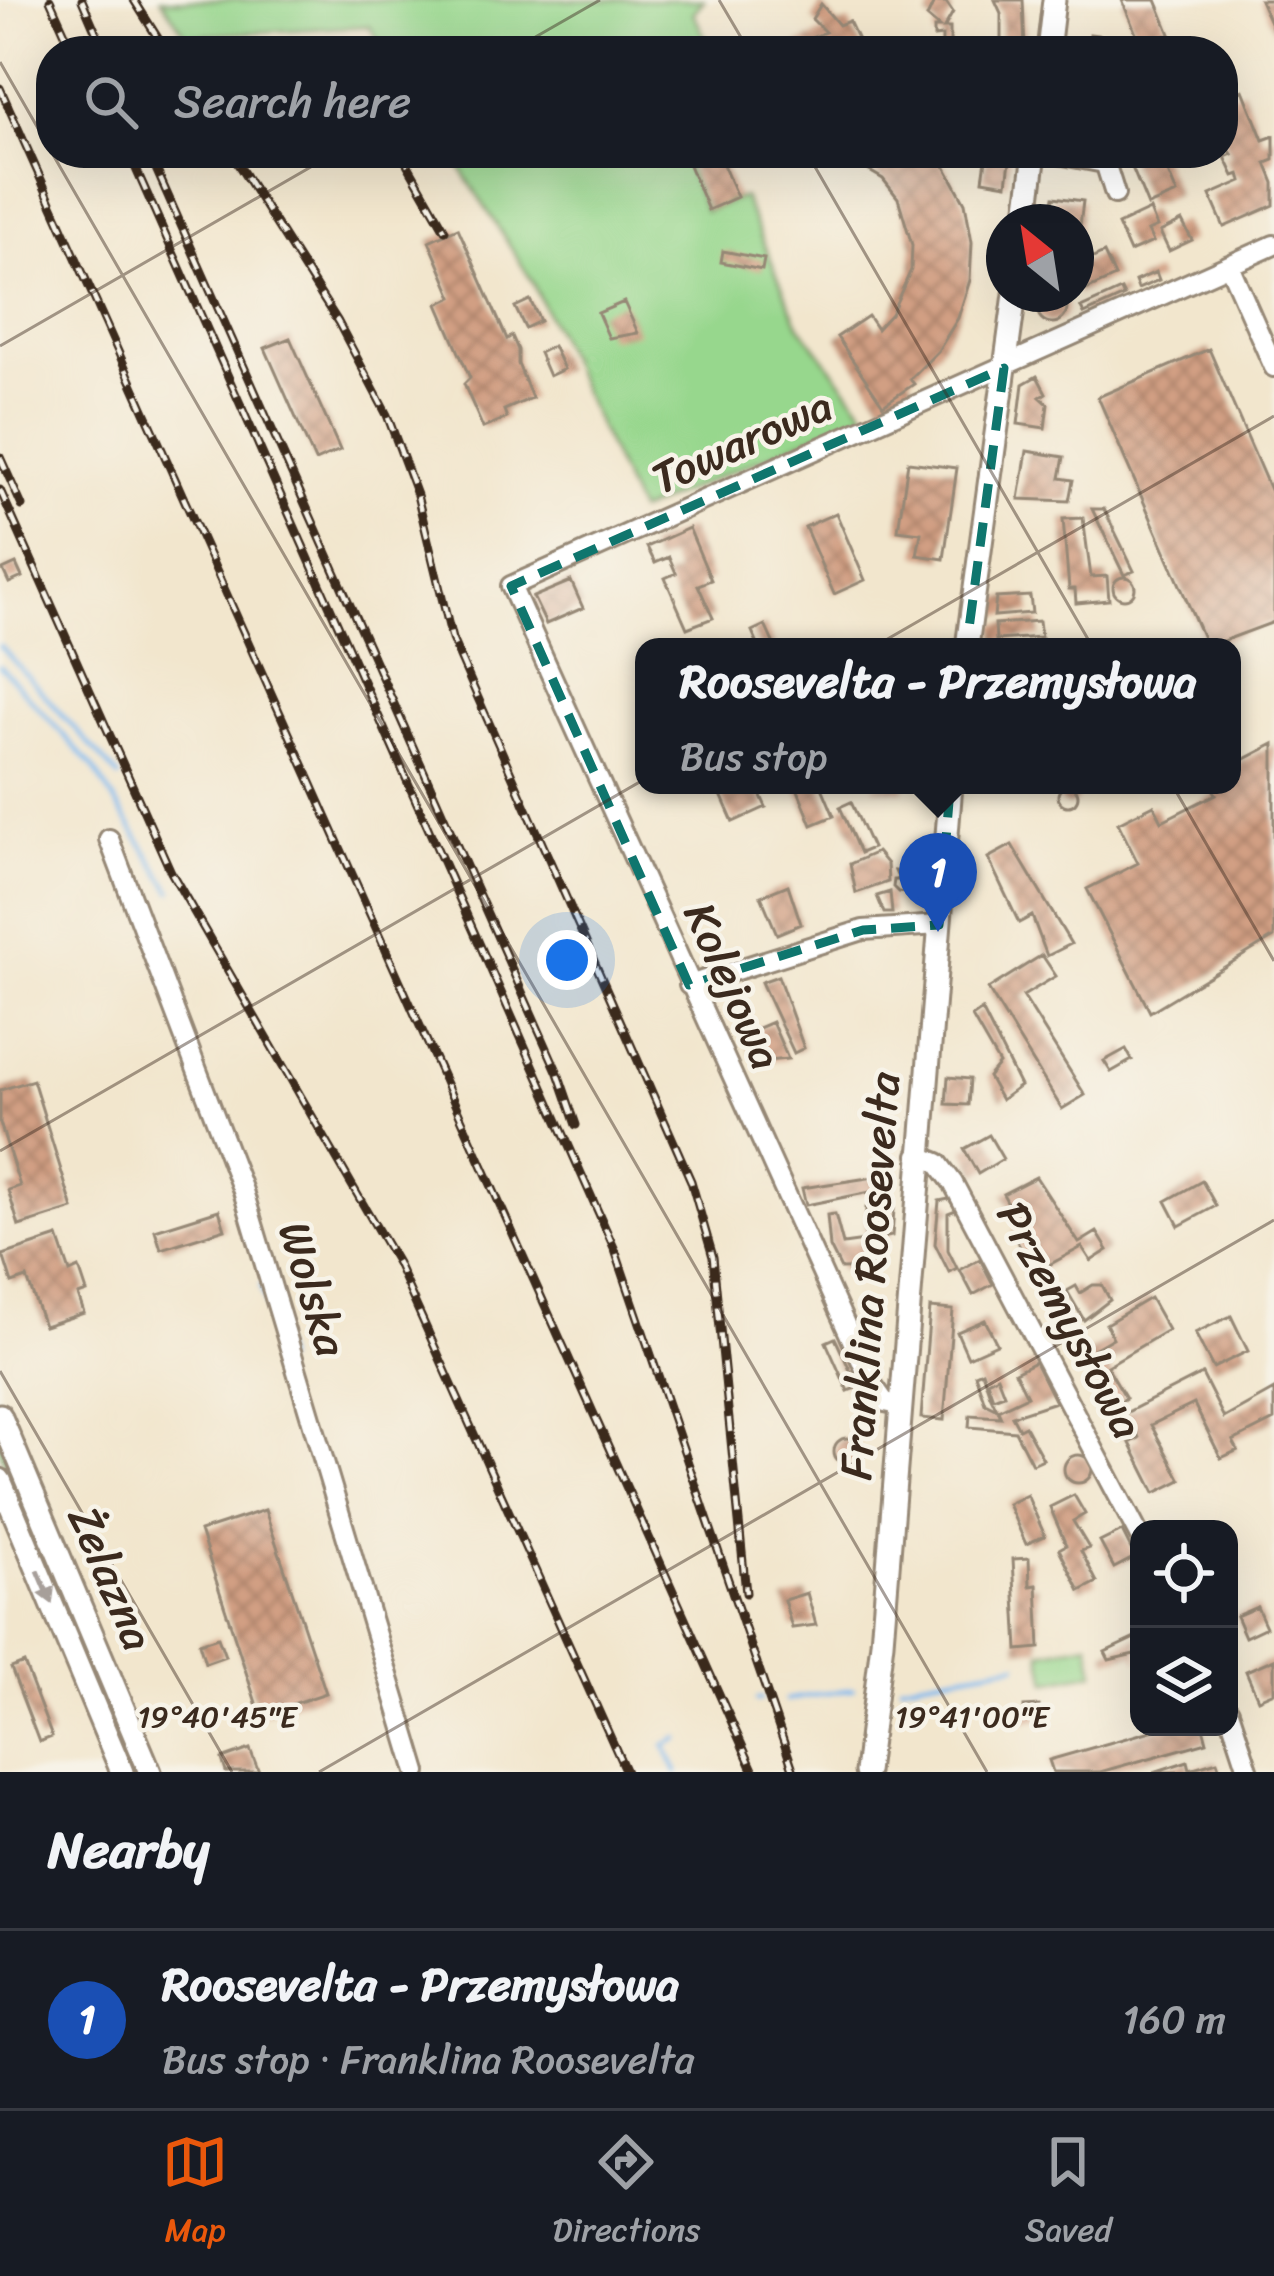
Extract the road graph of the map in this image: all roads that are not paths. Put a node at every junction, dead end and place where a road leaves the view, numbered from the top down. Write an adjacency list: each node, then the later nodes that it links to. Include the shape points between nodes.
1 (1054, 0): 2 (street)
2 (1050, 36)
3 (1033, 168): 6 (street)
4 (1106, 168): 5 (street)
5 (1115, 194)
6 (1028, 204)
7 (1274, 245): 8 (street, Towarowa)
8 (1229, 265): 10 (street, Towarowa); 11 (street)
9 (1012, 312): 10 (street)
10 (1004, 368): 12 (street, Towarowa); 13 (street)
11 (1274, 368)
12 (511, 586): 17 (street, Kolejowa)
13 (968, 638)
14 (950, 794): 16 (street, Franklina Roosevelta)
15 (109, 839): 26 (street, Wolska, via 243,1191)
16 (939, 925): 17 (street, via 863,930); 18 (street, Franklina Roosevelta)
17 (689, 985): 19 (street, Kolejowa, via 872,1384 885,1402)
18 (918, 1155): 19 (street, Franklina Roosevelta); 22 (street, Przemysłowa, via 938,1163 953,1183)
19 (899, 1405): 27 (street, Franklina Roosevelta)
20 (0, 1415): 25 (street, Żelazna)
21 (0, 1480): 24 (street, Żelazna, one-way to 24)
22 (1132, 1520)
23 (1238, 1736): 28 (street)
24 (122, 1772)
25 (150, 1772)
26 (417, 1772)
27 (866, 1772)
28 (1250, 1772)

